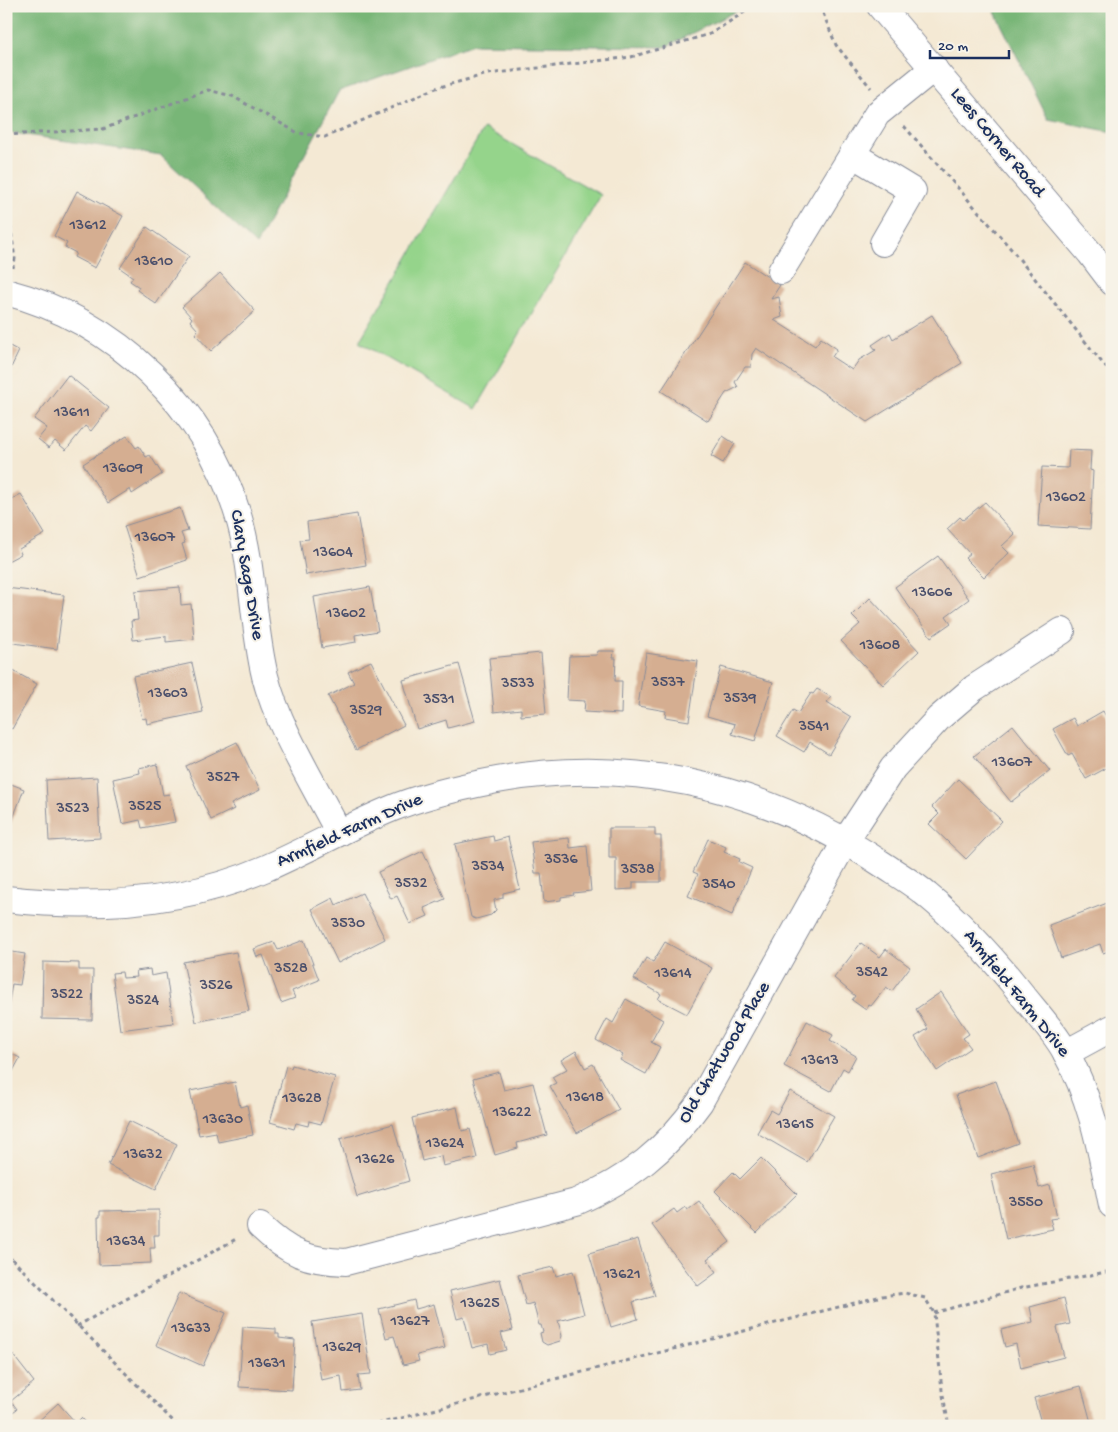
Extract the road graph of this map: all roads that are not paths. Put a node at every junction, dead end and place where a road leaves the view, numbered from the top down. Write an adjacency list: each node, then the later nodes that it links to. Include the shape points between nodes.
1 (880, 6): 2 (street, Lees Corner Road)
2 (934, 68): 3 (street, via 877,114); 6 (street, Lees Corner Road)
3 (852, 154): 4 (street, via 913,191); 5 (street)
4 (883, 243)
5 (781, 270)
6 (1112, 282)
7 (8, 292): 9 (street, Clary Sage Drive, via 74,317 113,341 158,379 203,436 224,476 238,516 268,685 277,711)
8 (1062, 631): 10 (street, Old Chatwood Place, via 974,688 939,718 893,768)
9 (339, 833): 10 (street, Armfield Farm Drive, via 395,807 481,783 547,774 616,772 667,777 715,787 763,802); 11 (street, Armfield Farm Drive, via 262,870 215,886 149,900 100,905 48,904)
10 (846, 840): 13 (street, Armfield Farm Drive, via 926,893 963,927 993,958); 15 (street, Old Chatwood Place, via 700,1102 680,1129 632,1173 576,1202 346,1262 323,1262 300,1256 278,1243)
11 (6, 898)
12 (1112, 1028): 13 (street)
13 (1066, 1053): 14 (street, Armfield Farm Drive, via 1087,1096)
14 (1112, 1205)
15 (260, 1226)

